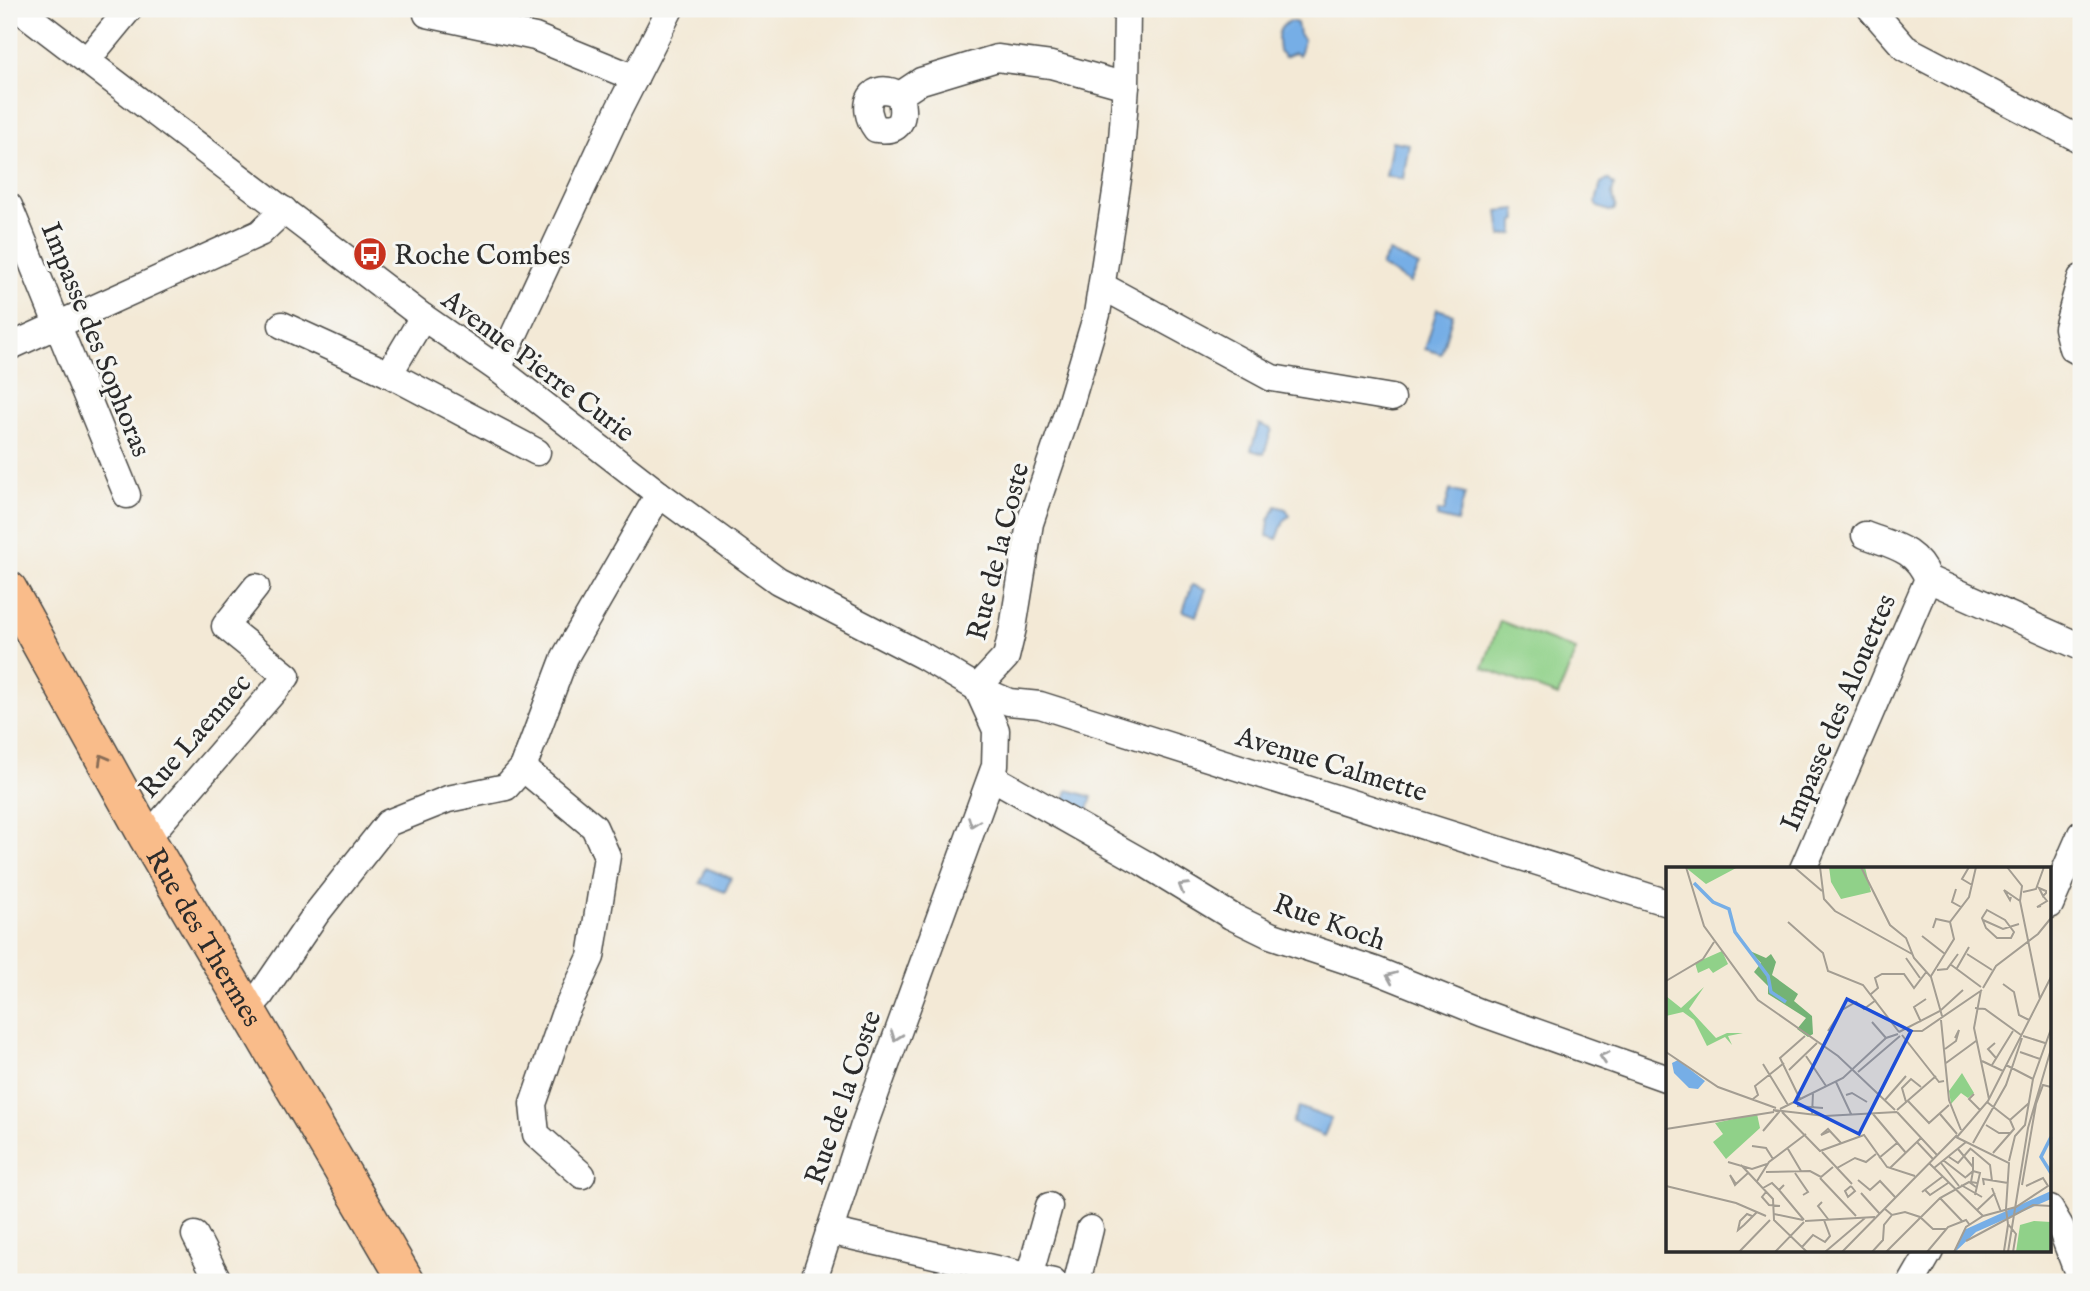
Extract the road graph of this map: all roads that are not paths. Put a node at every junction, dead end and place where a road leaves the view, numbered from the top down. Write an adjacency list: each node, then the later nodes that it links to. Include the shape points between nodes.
1 (19, 9): 7 (street, Avenue Pierre Curie)
2 (129, 9): 7 (street)
3 (670, 9): 8 (street)
4 (1127, 9): 9 (street, Rue de la Coste)
5 (1871, 9): 11 (street, via 1905,48)
6 (427, 15): 8 (street, via 535,37)
7 (87, 60): 13 (street, Avenue Pierre Curie)
8 (635, 78): 21 (street)
9 (1126, 86): 10 (street, via 1051,65 997,58 921,81); 15 (street, Rue de la Coste, via 1120,166)
10 (900, 95)
11 (2081, 140)
12 (9, 206): 17 (street, Impasse des Sophoras)
13 (285, 210): 16 (street, Avenue Pierre Curie); 17 (street, via 260,233)
14 (2081, 278): 20 (street, via 2067,328 2071,348)
15 (1102, 286): 23 (street, via 1272,378); 32 (street, Rue de la Coste, via 1068,411 1030,523 1006,657)
16 (423, 317): 21 (street, Avenue Pierre Curie); 22 (street)
17 (56, 325): 19 (street); 26 (street, Impasse des Sophoras)
18 (282, 325): 22 (street)
19 (9, 347)
20 (2081, 353)
21 (498, 369): 25 (street, Avenue Pierre Curie)
22 (389, 374): 24 (street)
23 (1392, 398)
24 (537, 452)
25 (659, 494): 32 (street, Avenue Pierre Curie, via 778,581); 33 (street, via 565,657)
26 (127, 495)
27 (1866, 535): 28 (street, via 1913,555)
28 (1928, 579): 31 (street); 37 (street, Impasse des Alouettes)
29 (256, 587): 36 (street, Rue Laennec, via 225,626 287,676)
30 (9, 589): 36 (main road, Rue des Thermes, one-way to 30)
31 (2081, 648)
32 (977, 688): 34 (street, Rue de la Coste, via 996,730); 39 (street, Avenue Calmette, via 1009,702 1040,705)
33 (523, 768): 40 (street, via 506,787 447,799 388,823); 42 (street, via 594,827 607,856 591,957 533,1104 536,1134)
34 (992, 777): 41 (street, Rue Koch, one-way to 34, via 1270,935); 46 (street, Rue de la Coste, one-way to 46)
35 (2081, 834): 38 (street)
36 (147, 838): 40 (main road, Rue des Thermes)
37 (1804, 867)
38 (2052, 900)
39 (1666, 902)
40 (247, 1010): 52 (main road, Rue des Thermes)
41 (1666, 1078)
42 (582, 1175)
43 (1049, 1206): 49 (street)
44 (2064, 1222): 50 (street)
45 (1090, 1229): 54 (street)
46 (829, 1231): 49 (street); 53 (street, Rue de la Coste)
47 (195, 1235): 51 (street)
48 (1929, 1252): 55 (street)
49 (1041, 1280)
50 (2081, 1281)
51 (219, 1282)
52 (407, 1282)
53 (813, 1282)
54 (1077, 1282)
55 (1912, 1282)

